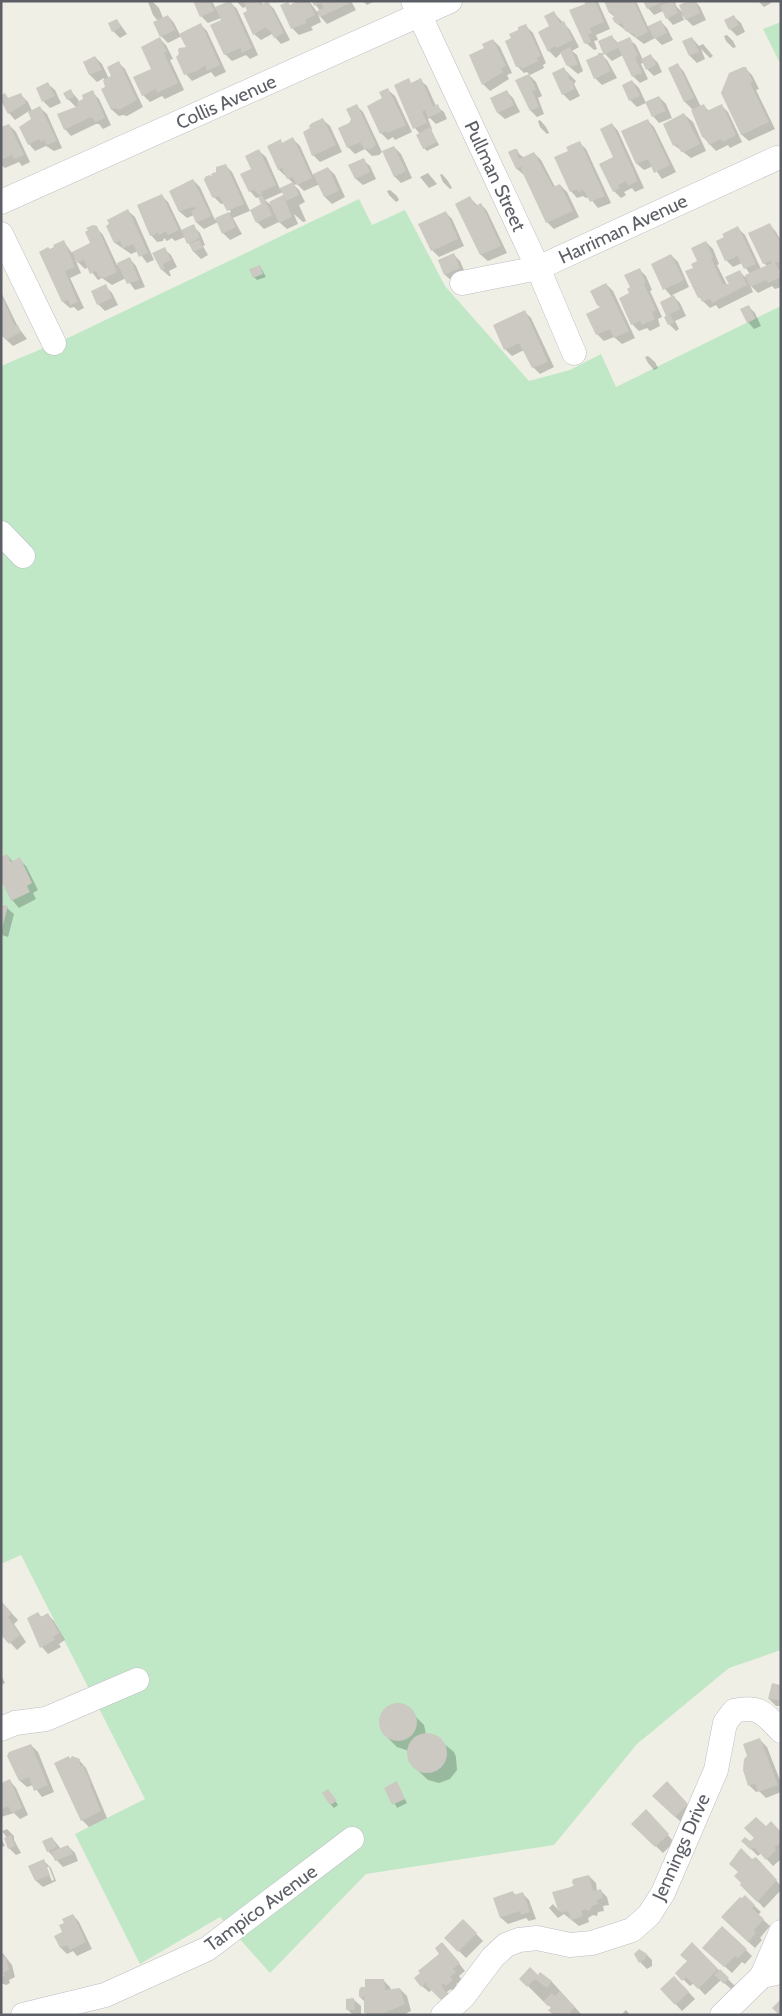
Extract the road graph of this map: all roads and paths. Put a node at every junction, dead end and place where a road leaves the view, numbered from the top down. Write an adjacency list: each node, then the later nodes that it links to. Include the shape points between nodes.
1 (450, 1): 2 (street, Collis Avenue)
2 (416, 8): 4 (street, Collis Avenue); 6 (street, Pullman Street)
3 (777, 158): 6 (street, Harriman Avenue)
4 (1, 202)
5 (1, 234): 8 (street)
6 (538, 268): 7 (street, Harriman Avenue); 9 (street, Pullman Street)
7 (462, 284)
8 (54, 343)
9 (574, 353)
10 (1, 534): 11 (street)
11 (23, 556)
12 (137, 1680): 13 (street, via 46,1719)
13 (1, 1729)
14 (781, 1731): 19 (street, Jennings Drive, via 759,1710 747,1708 734,1711 725,1723 716,1770 663,1893 649,1915 632,1930 592,1943 570,1945 537,1938 506,1945 463,1997)
15 (352, 1839): 18 (street, Tampico Avenue, via 207,1949 105,1995)
16 (781, 1932): 17 (street)
17 (771, 1974): 20 (street)
18 (23, 2015)
19 (443, 2015)
20 (722, 2015)

